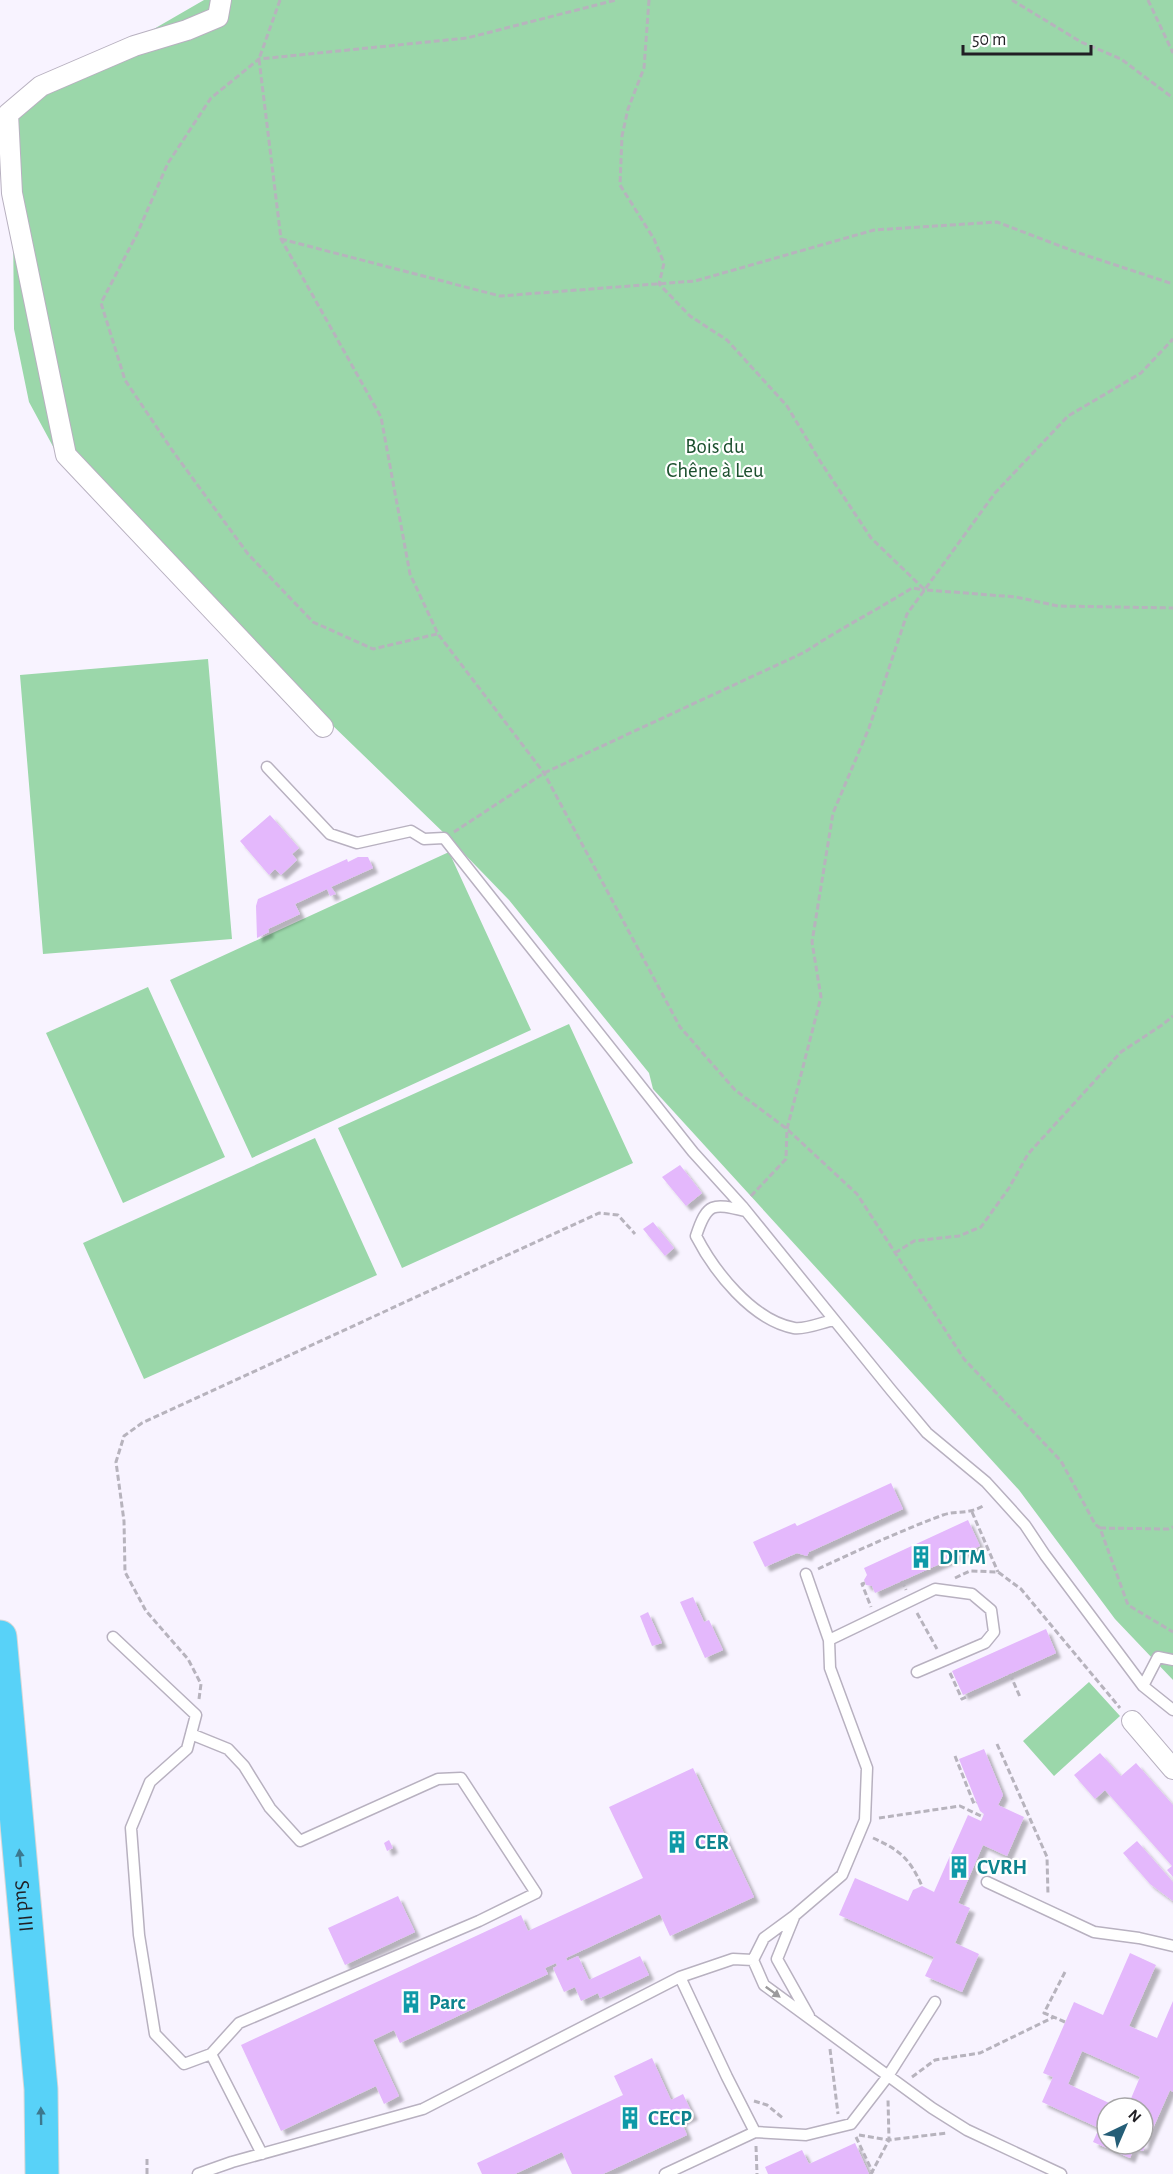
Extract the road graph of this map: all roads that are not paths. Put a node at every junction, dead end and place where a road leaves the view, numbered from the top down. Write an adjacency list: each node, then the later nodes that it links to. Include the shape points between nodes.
1 (220, 0): 2 (street, via 218,17 134,46 41,87 8,114 12,193 66,455)
2 (323, 727)
3 (267, 768): 4 (lane, via 330,834 357,843 411,831 424,839 444,838 693,1152)
4 (743, 1208): 5 (lane); 5 (lane, via 719,1204 711,1208 702,1218 696,1236 732,1289 770,1320 796,1329)
5 (834, 1320): 12 (lane, via 927,1433 986,1482 1025,1525)
6 (806, 1574): 9 (lane)
7 (112, 1636): 15 (lane, via 196,1715)
8 (0, 1637): 28 (highway, Sud III, one-way to 8, via 40,2089)
9 (829, 1640): 11 (lane, via 908,1594 935,1589 972,1594 991,1610 994,1632 985,1643); 18 (lane, via 830,1668 867,1768 865,1820 842,1875)
10 (1173, 1660): 12 (lane, via 1158,1657)
11 (917, 1672)
12 (1143, 1686): 13 (lane)
13 (1173, 1710)
14 (1132, 1721): 16 (street)
15 (191, 1734): 24 (lane, via 187,1749 150,1782 131,1828 139,1935 155,2034 184,2064); 24 (lane, via 228,1749 244,1766 270,1808 300,1841 438,1779 461,1778 536,1893 239,2023)
16 (1173, 1769)
17 (987, 1882): 19 (lane, via 1094,1932)
18 (794, 1916): 20 (lane, via 764,1938); 23 (lane, via 777,1959)
19 (1173, 1946)
20 (753, 1960): 21 (lane, via 733,1959); 23 (lane, one-way to 23, via 764,1986)
21 (680, 1977): 26 (lane); 27 (lane, via 423,2109)
22 (934, 2002): 25 (lane)
23 (810, 2019): 25 (lane)
24 (211, 2054): 27 (lane)
25 (888, 2076): 26 (lane, via 851,2124 806,2135); 31 (lane, via 967,2130)
26 (755, 2132): 30 (lane)
27 (262, 2154): 29 (lane)
28 (42, 2174)
29 (198, 2174)
30 (665, 2174)
31 (1061, 2174)

